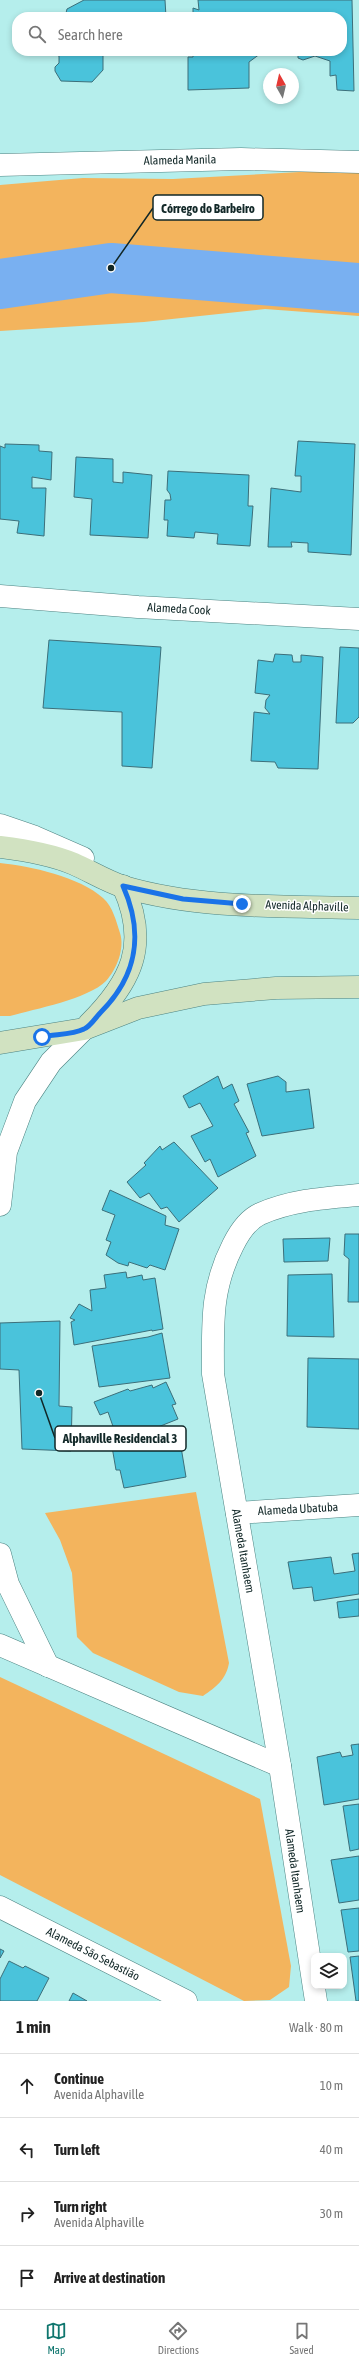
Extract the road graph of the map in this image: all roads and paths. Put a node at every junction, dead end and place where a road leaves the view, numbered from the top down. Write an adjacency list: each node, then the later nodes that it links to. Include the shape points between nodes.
1 (359, 162): 2 (street, Alameda Manila, via 241,159)
2 (0, 164)
3 (0, 596): 4 (street, Alameda Cook, via 146,608)
4 (359, 619)
5 (0, 826): 7 (street, via 36,837 88,861)
6 (0, 847): 7 (main road, Avenida Alphaville, via 54,858)
7 (123, 886): 8 (main road, Avenida Alphaville, via 214,903); 10 (main road, via 131,904 134,923 132,966 124,984 109,1004)
8 (359, 908)
9 (359, 987): 10 (main road, via 276,988 204,994 138,1008)
10 (84, 1029): 11 (main road); 13 (street, via 51,1062 25,1101 6,1152)
11 (0, 1043)
12 (359, 1195): 15 (street, Alameda Itanhaem, via 303,1200 259,1214 240,1231 221,1269 213,1311 213,1374)
13 (0, 1205)
14 (359, 1505): 15 (street, Alameda Ubatuba)
15 (237, 1512): 19 (street, Alameda Itanhaem)
16 (0, 1554): 18 (street, via 8,1584)
17 (0, 1644): 18 (street)
18 (48, 1666): 19 (street)
19 (280, 1766): 21 (street, Alameda Itanhaem)
20 (0, 1907): 22 (street, Alameda São Sebastião)
21 (309, 1958): 23 (street); 24 (street, Alameda Itanhaem)
22 (186, 2001)
23 (301, 2001)
24 (316, 2001)

